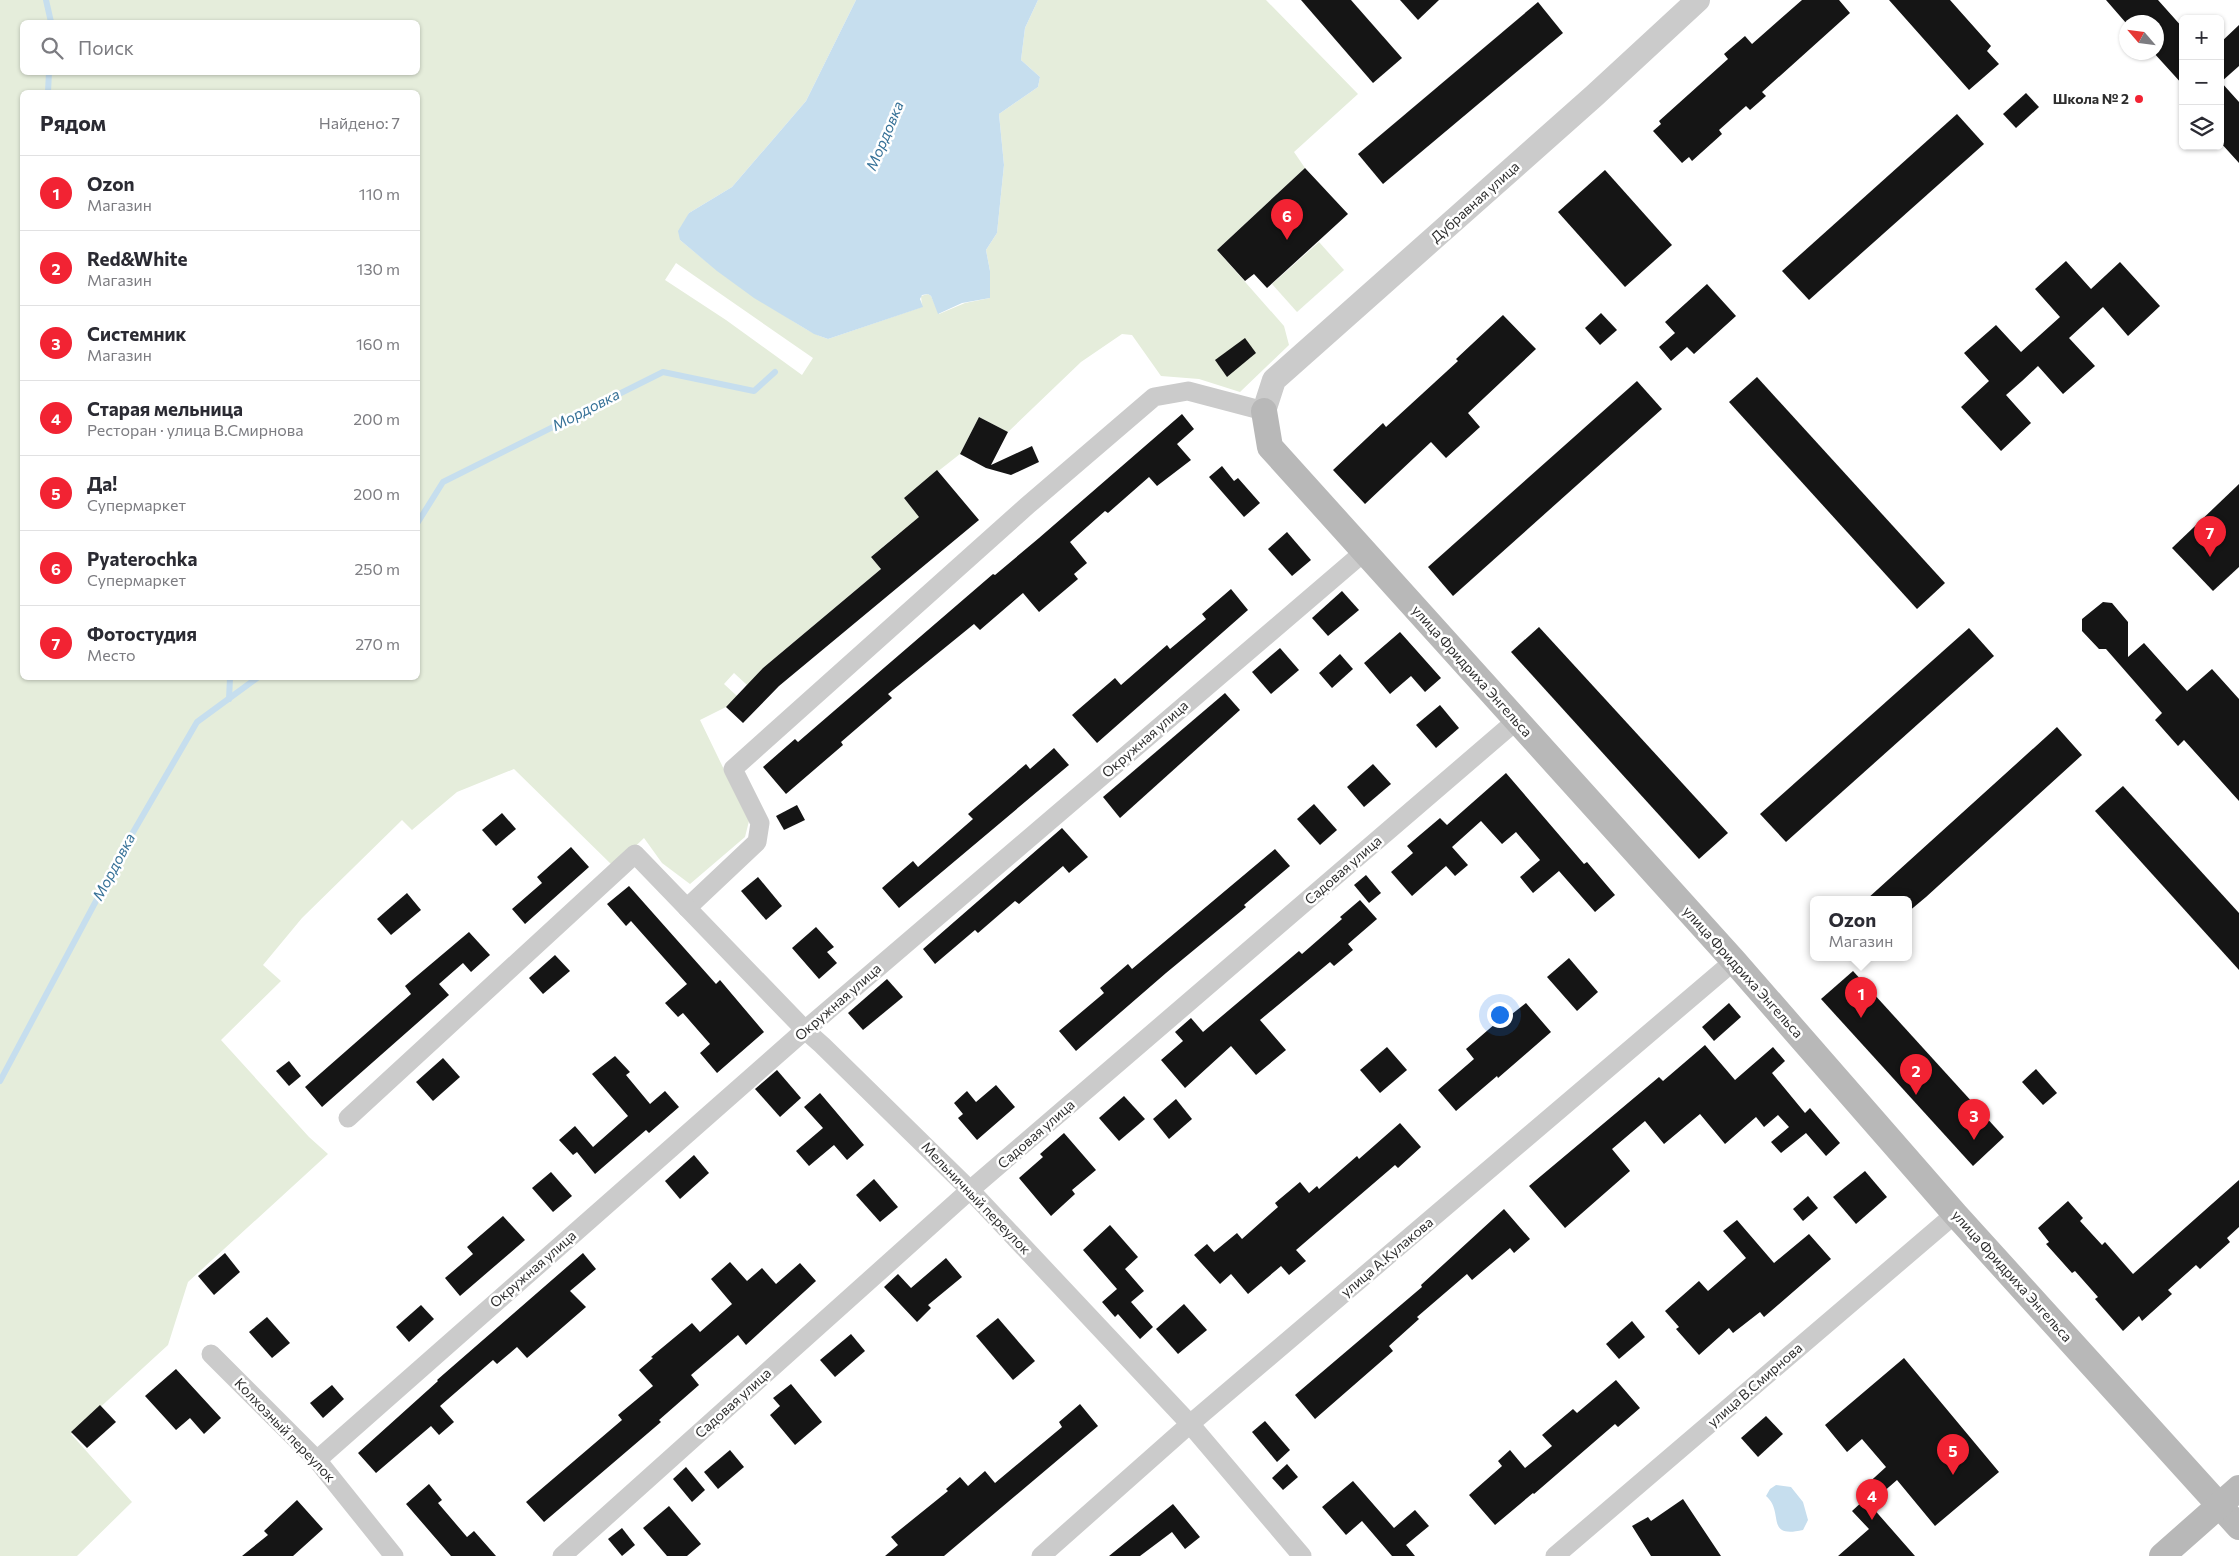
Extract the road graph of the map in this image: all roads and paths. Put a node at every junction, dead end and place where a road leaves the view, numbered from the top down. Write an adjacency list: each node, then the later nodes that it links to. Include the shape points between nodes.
1 (1698, 0): 2 (street, Дубравная улица, via 1274,380)
2 (1264, 411): 3 (main road, улица Фридриха Энгельса, via 1270,447); 5 (street, via 1188,391 1154,396 733,770 760,823 757,842)
3 (1364, 552): 4 (main road, улица Фридриха Энгельса); 7 (street, Окружная улица)
4 (1517, 720): 6 (main road, улица Фридриха Энгельса); 9 (street, Садовая улица)
5 (687, 908): 7 (street, Мельничный переулок); 8 (street, Мельничный переулок, via 635,854)
6 (1734, 961): 10 (main road, улица Фридриха Энгельса); 12 (street, улица А.Кулакова)
7 (805, 1030): 9 (street, Мельничный переулок); 13 (street, Окружная улица)
8 (348, 1118)
9 (970, 1190): 12 (street, Мельничный переулок); 18 (street, Садовая улица)
10 (1955, 1214): 15 (main road, улица Фридриха Энгельса); 21 (street, улица В.Смирнова)
11 (211, 1354): 13 (street, Колхозный переулок)
12 (1190, 1424): 19 (street, улица А.Кулакова); 20 (street, Мельничный переулок)
13 (317, 1460): 17 (street, Колхозный переулок)
14 (2239, 1488): 15 (main road)
15 (2219, 1505): 16 (main road, улица Фридриха Энгельса); 22 (main road)
16 (2239, 1526)
17 (394, 1556)
18 (562, 1556)
19 (1042, 1556)
20 (1302, 1556)
21 (1556, 1556)
22 (2162, 1556)

